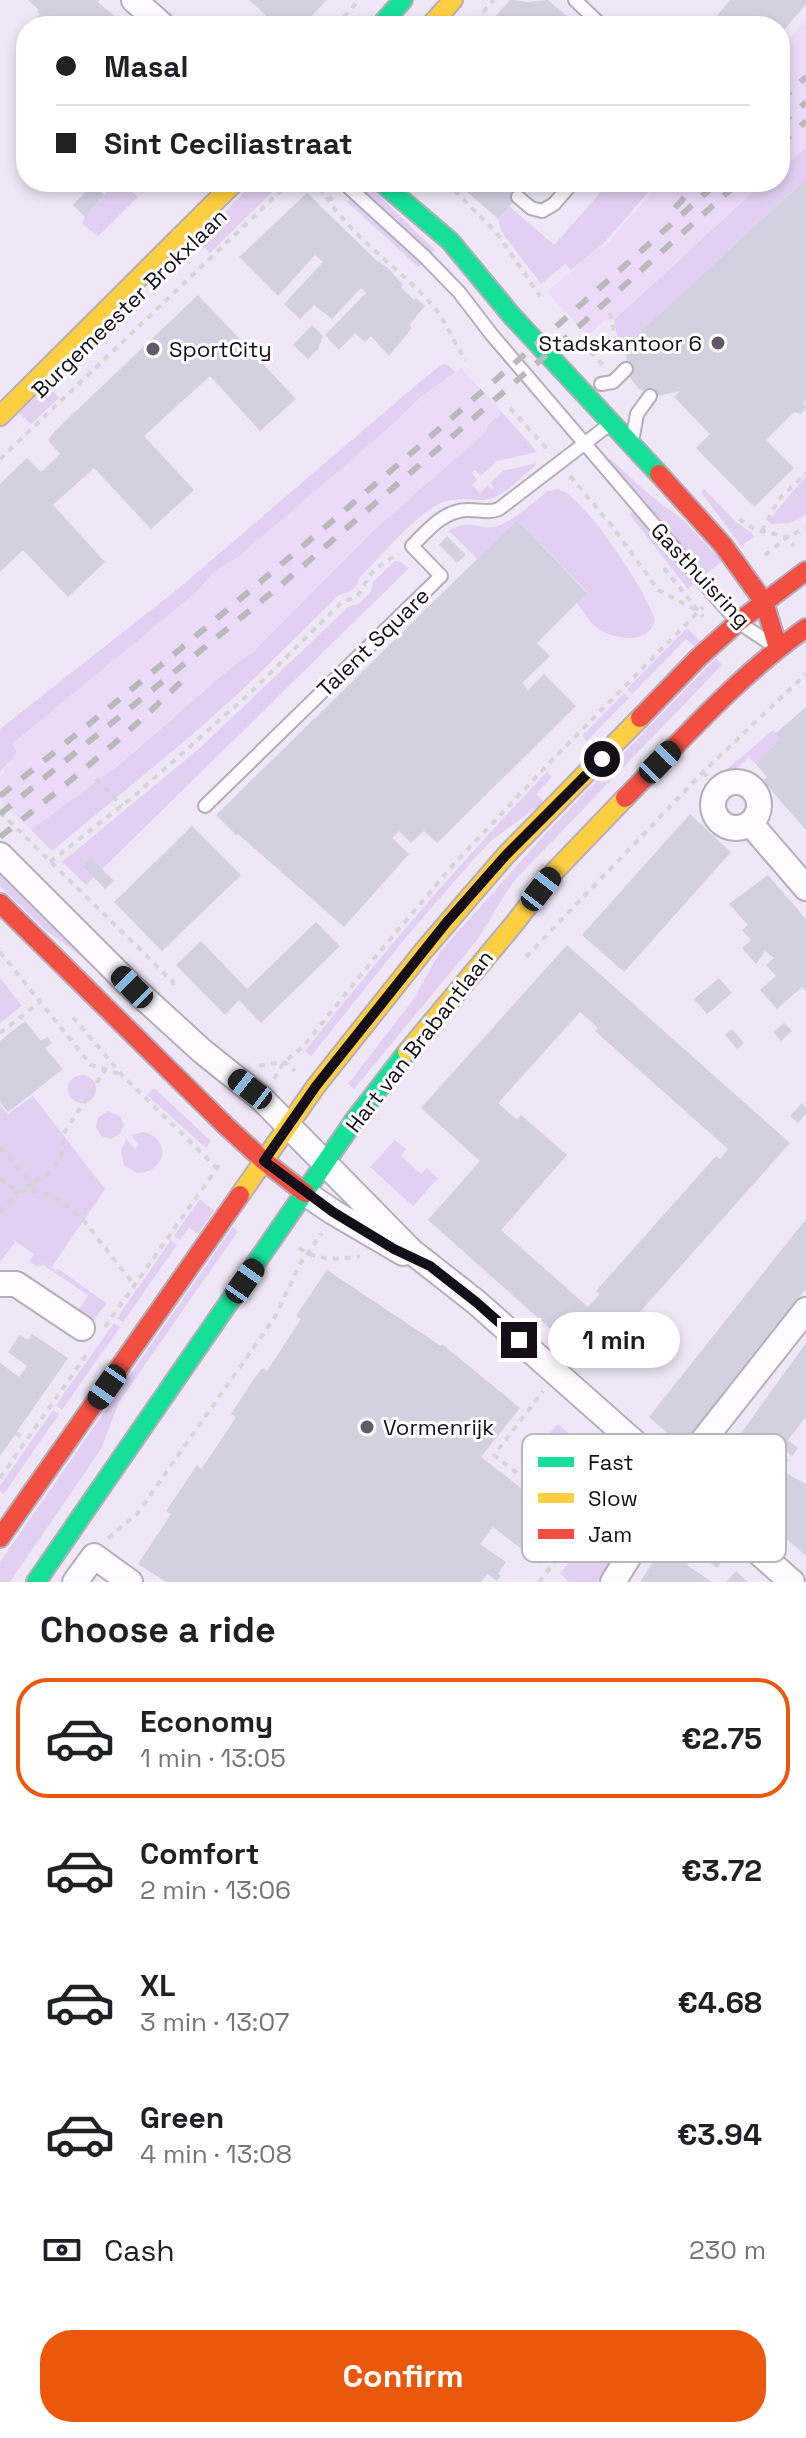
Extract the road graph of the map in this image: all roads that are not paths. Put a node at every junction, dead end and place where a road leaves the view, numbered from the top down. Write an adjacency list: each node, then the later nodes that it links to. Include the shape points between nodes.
1 (134, 0): 5 (street)
2 (403, 0): 6 (street)
3 (453, 0): 7 (street)
4 (574, 2): 8 (lane)
5 (152, 16)
6 (389, 16)
7 (439, 16)
8 (590, 16)
9 (225, 192): 17 (street, Burgemeester Brokxlaan)
10 (354, 192): 19 (lane, Gasthuisring, via 444,276)
11 (393, 192): 18 (street, Gasthuisring, via 450,241)
12 (564, 192): 13 (lane, via 542,211)
13 (518, 197)
14 (620, 366): 15 (lane, via 613,382)
15 (601, 384)
16 (650, 396): 20 (lane, via 637,414)
17 (0, 416)
18 (612, 422): 19 (lane); 20 (street, Gasthuisring)
19 (585, 443): 23 (lane, Gasthuisring); 27 (lane, Talent Square, via 499,509 467,510 437,521 412,546 441,576)
20 (632, 444): 22 (street, Gasthuisring, via 723,545)
21 (806, 571): 22 (street)
22 (764, 602): 23 (street); 25 (street, Gasthuisring)
23 (738, 622): 25 (lane, Gasthuisring); 31 (street, via 506,855 404,974)
24 (806, 628): 25 (street, Hart van Brabantlaan)
25 (778, 648): 33 (street, Hart van Brabantlaan, via 724,696 555,871 382,1081)
26 (711, 781): 29 (street, via 739,782 755,791 759,808 750,823)
27 (205, 806)
28 (0, 855): 31 (street, via 132,987)
29 (806, 888)
30 (0, 903): 32 (street)
31 (288, 1125): 32 (street); 33 (street)
32 (264, 1161): 34 (street); 41 (street)
33 (326, 1165): 34 (street, Hart van Brabantlaan); 35 (street)
34 (305, 1193): 35 (street); 44 (street, Hart van Brabantlaan)
35 (430, 1266): 39 (street)
36 (0, 1284): 38 (street, via 16,1284)
37 (806, 1310): 40 (street)
38 (92, 1336)
39 (624, 1434)
40 (708, 1434)
41 (0, 1538)
42 (626, 1562): 47 (street)
43 (769, 1562): 48 (street)
44 (36, 1582)
45 (75, 1582): 46 (street, via 94,1556)
46 (130, 1582)
47 (613, 1582)
48 (792, 1582)

